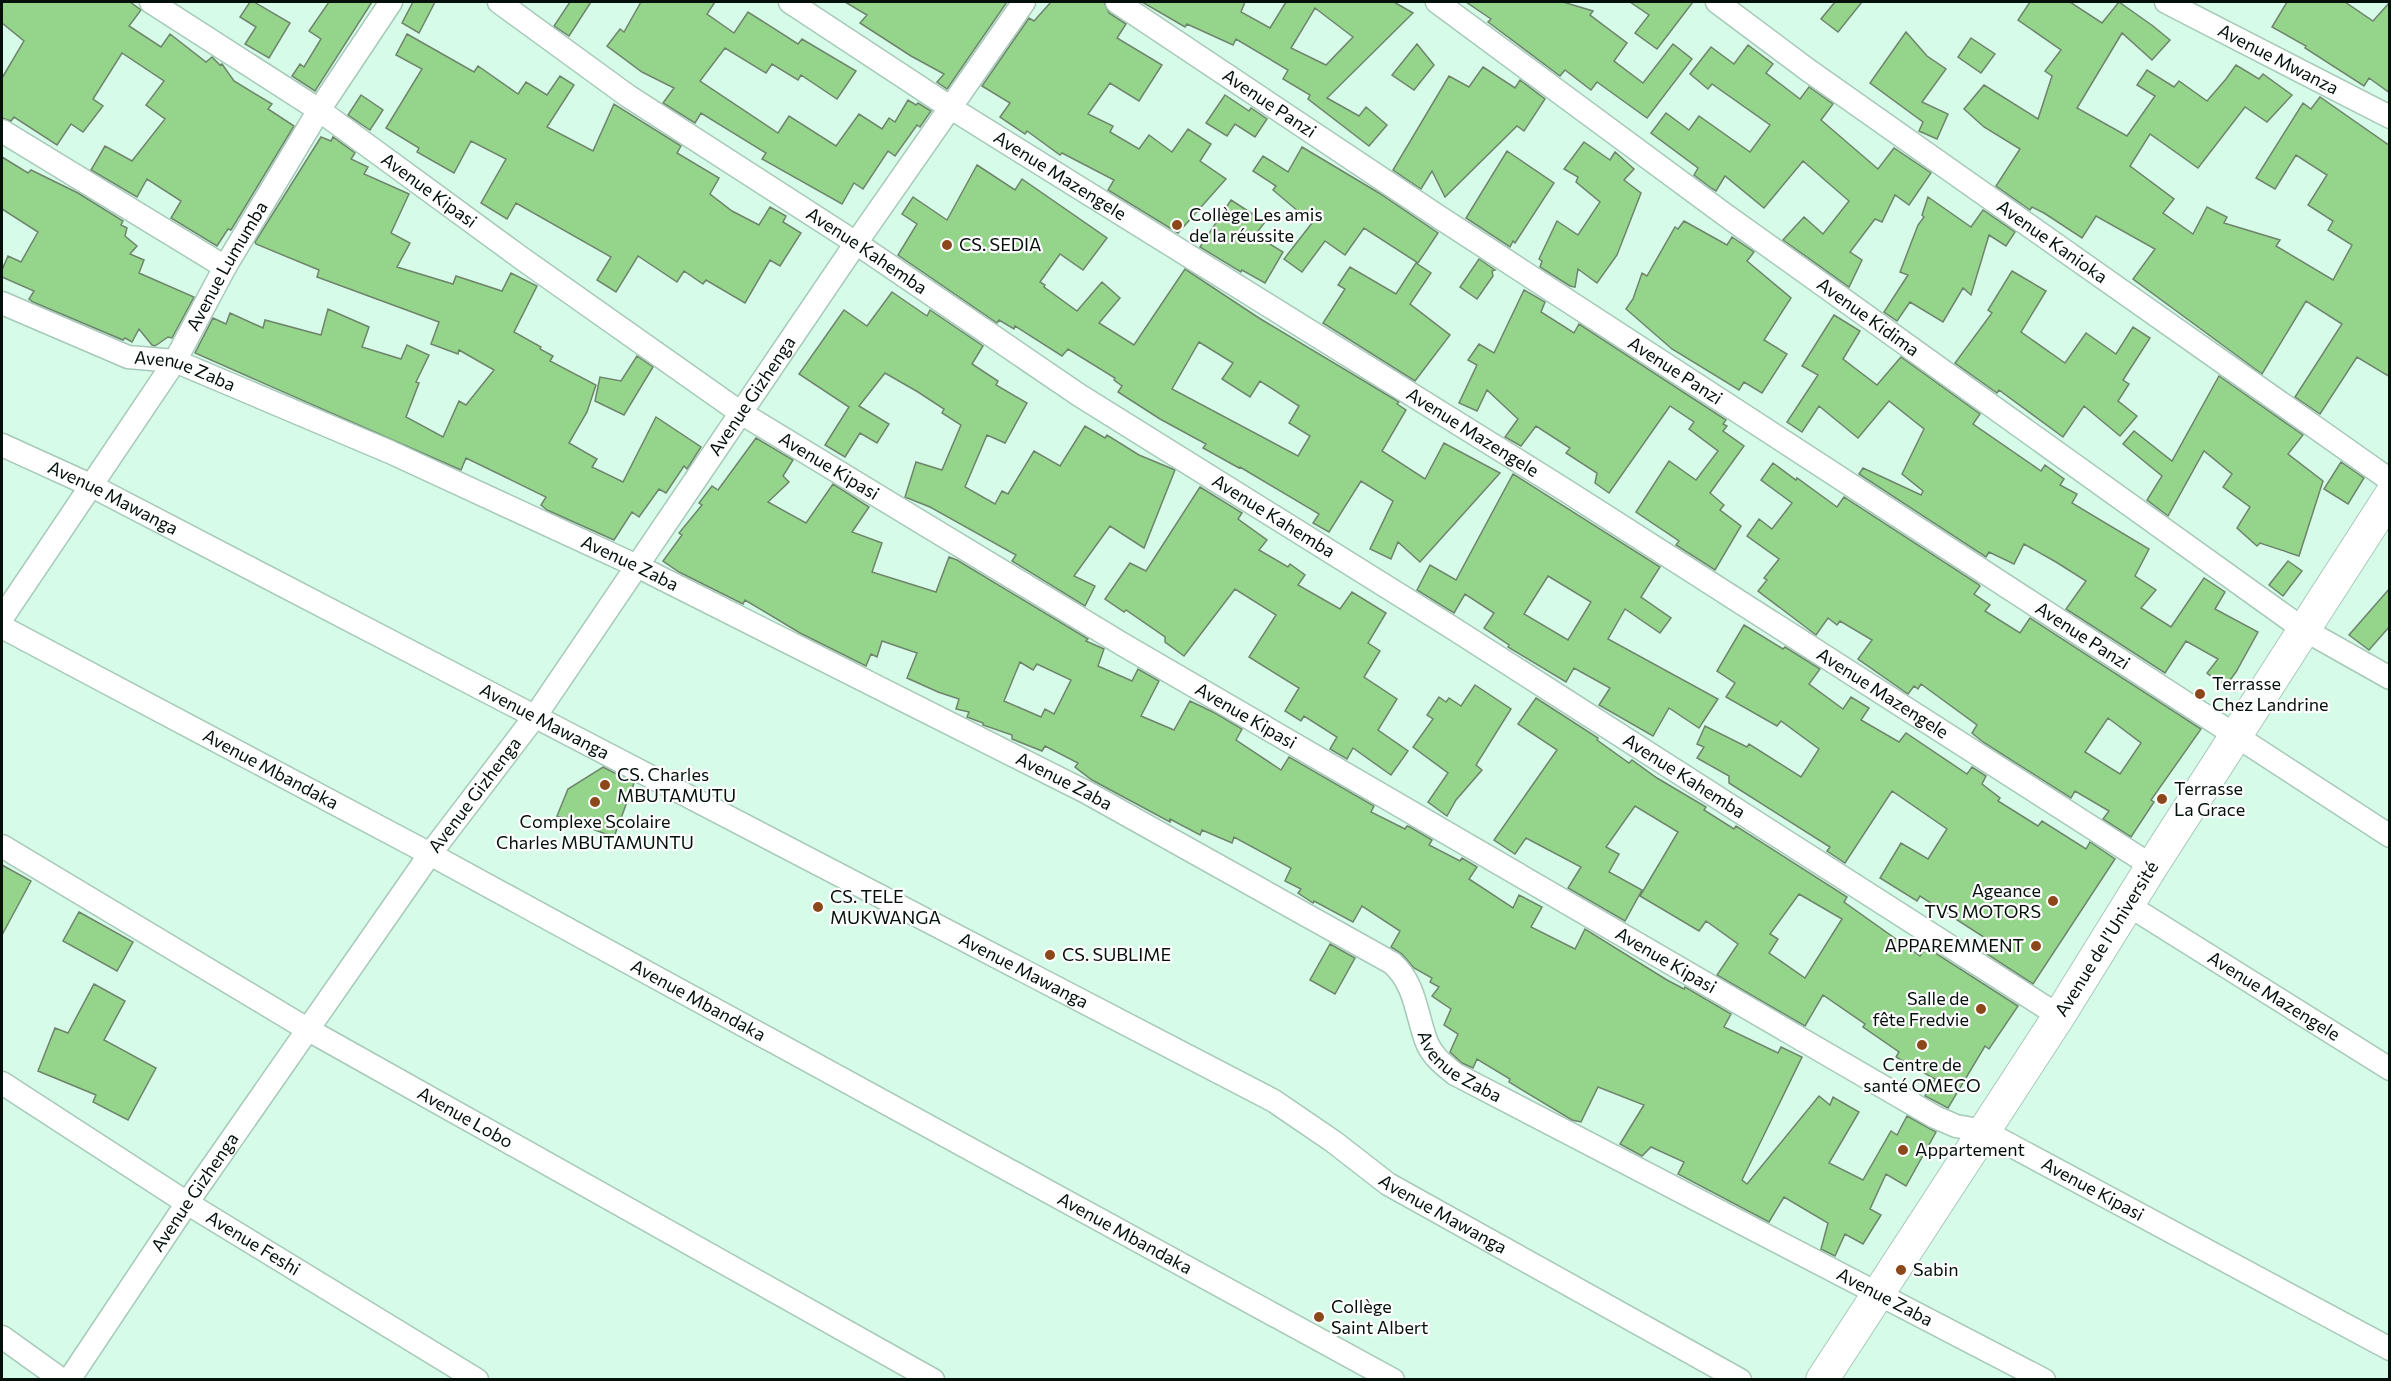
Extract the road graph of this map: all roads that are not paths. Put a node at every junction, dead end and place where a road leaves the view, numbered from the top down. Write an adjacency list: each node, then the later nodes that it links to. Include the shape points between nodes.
1 (152, 2): 11 (street, Avenue Kipasi)
2 (391, 2): 11 (street, Avenue Lumumba)
3 (499, 2): 14 (street, Avenue Kahemba, via 628,96)
4 (790, 2): 10 (street, Avenue Mazengele)
5 (1024, 2): 10 (street, Avenue Gizhenga)
6 (1117, 2): 28 (street, Avenue Panzi, via 1439,217)
7 (1437, 2): 25 (street, Avenue Kidima, via 1724,214)
8 (1717, 2): 21 (street, Avenue Kanioka)
9 (2166, 2): 12 (street, Avenue Mwanza)
10 (951, 108): 14 (street, Avenue Gizhenga); 32 (street, Avenue Mazengele, via 1575,496)
11 (319, 110): 15 (street, Avenue Lumumba); 18 (street, Avenue Kipasi)
12 (2390, 117)
13 (2, 131): 15 (street)
14 (856, 243): 18 (street, Avenue Gizhenga); 34 (street, Avenue Kahemba, via 1079,395 1451,627)
15 (225, 267): 17 (street, Avenue Lumumba)
16 (2, 303): 17 (street, Avenue Zaba, via 128,357)
17 (175, 361): 20 (street, Avenue Lumumba); 22 (street, Avenue Zaba, via 390,452)
18 (741, 413): 22 (street, Avenue Gizhenga); 38 (street, Avenue Kipasi, via 1122,644 1935,1117)
19 (2, 445): 20 (street, Avenue Mawanga)
20 (90, 485): 23 (street, Avenue Lumumba); 27 (street, Avenue Mawanga)
21 (2388, 497): 25 (main road, Avenue de l’Université)
22 (637, 566): 27 (street, Avenue Gizhenga); 40 (street, Avenue Zaba, via 1086,792 1392,963 1408,981 1428,1044 1439,1062 1455,1074)
23 (2, 618)
24 (2, 627): 31 (street, Avenue Mbandaka)
25 (2304, 629): 26 (street); 28 (main road, Avenue de l’Université)
26 (2390, 678)
27 (536, 716): 31 (street, Avenue Gizhenga); 48 (street, Avenue Mawanga, via 1274,1101 1388,1184)
28 (2237, 736): 29 (street, Avenue Panzi); 32 (main road, Avenue de l’Université)
29 (2390, 837)
30 (2, 846): 35 (street, Avenue Lobo)
31 (430, 854): 35 (street, Avenue Gizhenga); 47 (street, Avenue Mbandaka)
32 (2152, 866): 33 (main road, Avenue de l’Université)
33 (2128, 905): 34 (main road, Avenue de l’Université); 36 (street, Avenue Mazengele)
34 (2059, 1016): 38 (main road, Avenue de l’Université)
35 (307, 1029): 39 (street, Avenue Gizhenga); 46 (street, Avenue Lobo)
36 (2390, 1069)
37 (2, 1083): 39 (street, Avenue Feshi)
38 (1983, 1131): 40 (main road, Avenue de l’Université); 42 (street, Avenue Kipasi)
39 (187, 1203): 44 (street, Avenue Gizhenga); 45 (street, Avenue Feshi)
40 (1879, 1293): 49 (main road, Avenue de l’Université); 50 (street, Avenue Zaba)
41 (2, 1337): 43 (street)
42 (2390, 1349)
43 (62, 1380)
44 (69, 1380)
45 (477, 1380)
46 (933, 1380)
47 (1393, 1380)
48 (1740, 1380)
49 (1822, 1380)
50 (2044, 1380)

